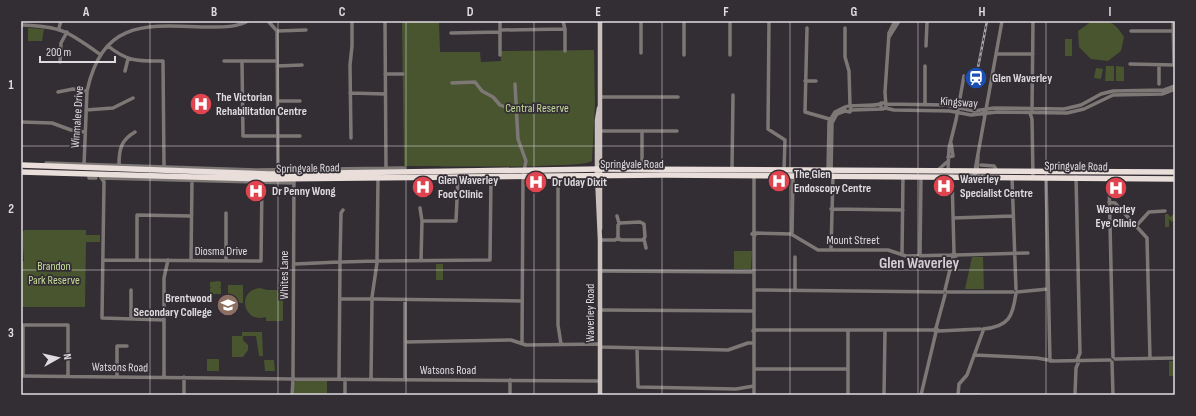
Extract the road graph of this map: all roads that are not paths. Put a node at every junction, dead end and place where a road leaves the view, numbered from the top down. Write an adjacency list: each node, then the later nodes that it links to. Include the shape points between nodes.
1 (61, 21): 22 (street)
2 (206, 21): 21 (street)
3 (248, 21): 21 (street, Winmalee Drive, via 233,26)
4 (268, 21): 27 (street)
5 (352, 21): 67 (street)
6 (385, 21): 55 (street)
7 (500, 21): 28 (street)
8 (563, 21): 25 (street)
9 (600, 21): 70 (main road, Waverley Road)
10 (641, 21): 36 (street)
11 (684, 21): 41 (street)
12 (730, 21): 42 (street)
13 (769, 21): 101 (street, via 768,129 784,139)
14 (899, 21): 19 (street)
15 (927, 21): 34 (street)
16 (1002, 21): 37 (street)
17 (1033, 21): 38 (street)
18 (1174, 21): 30 (street)
19 (895, 22): 76 (street, via 889,33)
20 (21, 25): 22 (street)
21 (206, 27): 33 (street, Winmalee Drive, via 141,25 122,34)
22 (59, 28): 31 (street)
23 (807, 28): 58 (street)
24 (845, 28): 79 (street, via 845,57 849,71)
25 (565, 29): 28 (street); 35 (street)
26 (306, 30): 27 (street)
27 (277, 31): 46 (street)
28 (500, 31): 32 (street); 40 (street)
29 (1131, 31): 30 (street)
30 (1173, 31): 49 (street)
31 (67, 32): 39 (street); 47 (street, via 61,43)
32 (451, 33)
33 (108, 46): 39 (street, Winmalee Drive); 43 (street)
34 (926, 46)
35 (565, 51)
36 (641, 53)
37 (998, 54): 38 (street); 82 (street)
38 (1033, 54): 73 (street)
39 (101, 55): 65 (street, Winmalee Drive)
40 (500, 55)
41 (684, 55)
42 (730, 55)
43 (128, 59): 54 (street); 111 (street, via 142,62 163,61)
44 (224, 61): 45 (street)
45 (242, 61): 46 (street); 98 (street, via 243,136)
46 (277, 61): 52 (street)
47 (60, 62)
48 (1130, 64): 51 (street)
49 (1174, 64): 51 (street)
50 (302, 65): 52 (street)
51 (1159, 65): 62 (street)
52 (277, 66): 74 (street)
53 (925, 66): 77 (street)
54 (125, 71)
55 (385, 74): 56 (street); 68 (street)
56 (404, 74)
57 (964, 76): 84 (street)
58 (806, 81): 59 (street); 90 (street, via 805,112)
59 (816, 81)
60 (452, 83): 81 (street, via 475,82 481,91 493,97 500,106)
61 (515, 84): 81 (street)
62 (1159, 84)
63 (1175, 86): 80 (street, via 1164,90 1116,90 1073,108)
64 (1175, 89): 87 (street, via 1162,94 1112,95 1073,112)
65 (87, 90): 66 (street); 83 (street, Winmalee Drive)
66 (58, 92)
67 (350, 93): 68 (street); 100 (street)
68 (385, 94): 130 (street)
69 (732, 95): 116 (street)
70 (600, 97): 71 (street); 93 (main road, Waverley Road)
71 (678, 97)
72 (134, 98): 83 (street, via 113,108)
73 (1033, 98): 80 (street); 87 (street)
74 (278, 101): 75 (street); 98 (street)
75 (300, 101)
76 (883, 105): 77 (street, Kingsway); 79 (street, Kingsway); 85 (street, Kingsway, via 891,110)
77 (925, 105): 78 (street, Kingsway); 85 (street)
78 (948, 106): 84 (street, Kingsway); 86 (street)
79 (848, 107): 90 (street, via 836,111)
80 (1038, 108): 87 (street)
81 (516, 109): 131 (street, via 518,137 525,157)
82 (987, 109): 84 (street, Kingsway); 87 (street, Kingsway); 88 (street)
83 (86, 110): 96 (street, Winmalee Drive)
84 (958, 110): 86 (street, Kingsway); 89 (street, Kingsway); 105 (street, via 951,142 953,156 948,157)
85 (925, 111): 86 (street, Kingsway)
86 (948, 111)
87 (1032, 111): 88 (street, Kingsway); 135 (street)
88 (986, 114): 89 (street, Kingsway); 92 (street)
89 (978, 115): 92 (street)
90 (831, 120): 132 (street)
91 (21, 122): 96 (street, via 52,123)
92 (984, 124): 103 (street)
93 (599, 131): 94 (street); 104 (main road, Waverley Road)
94 (642, 131): 95 (street); 113 (street)
95 (677, 131)
96 (86, 132): 114 (street, Winmalee Drive)
97 (136, 132): 109 (street, via 123,141 119,152)
98 (278, 136): 99 (street); 123 (street)
99 (300, 136)
100 (350, 138)
101 (785, 143): 102 (street); 117 (street)
102 (791, 143)
103 (978, 154): 107 (street); 134 (street)
104 (599, 161): 112 (main road); 124 (main road, Waverley Road); 125 (main road)
105 (948, 162): 118 (street); 133 (street)
106 (46, 163): 114 (street, Springvale Road)
107 (980, 164): 120 (street); 121 (street, Springvale Road, via 994,166); 134 (street)
108 (21, 165): 114 (highway, Springvale Road)
109 (119, 165): 111 (street, Springvale Road); 114 (street, Springvale Road)
110 (404, 168): 130 (street, Springvale Road)
111 (164, 169): 114 (highway, Springvale Road); 115 (street, Springvale Road); 145 (highway, Springvale Road)
112 (586, 169): 124 (highway, Springvale Road); 131 (highway, Springvale Road)
113 (642, 169): 125 (highway, Springvale Road); 126 (highway, Springvale Road)
114 (85, 170): 122 (highway, Springvale Road); 144 (highway, Springvale Road)
115 (199, 170): 123 (highway, Springvale Road); 145 (highway, Springvale Road)
116 (732, 170): 126 (highway, Springvale Road); 127 (highway, Springvale Road)
117 (784, 170): 127 (highway, Springvale Road); 132 (highway, Springvale Road)
118 (948, 170): 119 (highway, Springvale Road); 133 (highway, Springvale Road); 143 (highway)
119 (955, 170): 134 (highway, Springvale Road); 143 (highway)
120 (985, 171): 121 (highway, Springvale Road); 134 (highway, Springvale Road)
121 (997, 171): 135 (highway, Springvale Road)
122 (21, 172)
123 (278, 172): 130 (street, Springvale Road); 154 (highway, Springvale Road)
124 (599, 172): 125 (highway, Springvale Road); 138 (highway, Springvale Road); 156 (main road, Waverley Road)
125 (608, 172): 126 (highway, Springvale Road); 156 (main road)
126 (664, 172): 127 (highway, Springvale Road)
127 (754, 172): 139 (highway, Springvale Road); 172 (street)
128 (1159, 172): 129 (highway, Springvale Road); 135 (highway, Springvale Road); 152 (highway)
129 (1175, 172)
130 (386, 173): 131 (highway, Springvale Road); 136 (highway, Springvale Road); 146 (highway, Springvale Road)
131 (524, 173): 137 (highway, Springvale Road); 140 (highway, Springvale Road); 205 (street)
132 (831, 173): 133 (highway, Springvale Road); 139 (highway, Springvale Road); 141 (highway, Springvale Road); 160 (street)
133 (938, 173): 142 (highway, Springvale Road); 143 (highway, Springvale Road)
134 (976, 173): 143 (highway, Springvale Road); 147 (highway, Springvale Road)
135 (1033, 174): 147 (highway, Springvale Road); 148 (highway, Springvale Road)
136 (378, 175): 154 (highway, Springvale Road); 190 (street)
137 (558, 175): 138 (highway, Springvale Road); 218 (street, via 558,325)
138 (589, 175): 156 (main road)
139 (793, 175): 173 (street)
140 (491, 176): 146 (highway, Springvale Road); 191 (street, via 490,260)
141 (903, 176): 142 (highway, Springvale Road); 162 (street)
142 (921, 176): 183 (street)
143 (952, 176): 168 (street)
144 (99, 177): 145 (highway, Springvale Road); 150 (street, Springvale Road); 155 (street)
145 (192, 177): 150 (street, Springvale Road); 154 (highway, Springvale Road); 157 (street, Springvale Road); 165 (street)
146 (458, 177): 169 (street, via 456,221)
147 (1012, 177): 167 (street)
148 (1046, 177): 149 (highway, Springvale Road); 196 (street)
149 (1076, 177): 151 (highway, Springvale Road); 226 (street)
150 (107, 178): 155 (street)
151 (1109, 178): 152 (highway, Springvale Road); 158 (street)
152 (1159, 178): 153 (highway, Springvale Road)
153 (1175, 178)
154 (294, 179): 157 (street, Springvale Road); 193 (street, Whites Lane)
155 (104, 182): 185 (street)
156 (599, 182): 176 (main road, Waverley Road)
157 (262, 183): 189 (street, Diosma Drive, via 261,261)
158 (1109, 203): 171 (street, via 1116,204); 225 (street)
159 (420, 208): 169 (street)
160 (831, 209): 162 (street); 178 (street)
161 (343, 210): 192 (street)
162 (903, 210): 181 (street)
163 (1165, 211): 171 (street, via 1151,212)
164 (226, 213): 189 (street)
165 (191, 216): 186 (street, via 137,215); 188 (street)
166 (617, 216): 170 (street)
167 (1013, 216): 168 (street); 179 (street)
168 (953, 218): 182 (street)
169 (422, 221): 191 (street)
170 (619, 223): 174 (street); 175 (street, via 643,223)
171 (1136, 225): 223 (street, via 1147,238)
172 (755, 233): 173 (street); 195 (street)
173 (792, 234): 178 (street, Mount Street, via 815,249)
174 (618, 238): 175 (street); 176 (street)
175 (644, 239): 177 (street)
176 (600, 240): 194 (main road, Waverley Road)
177 (646, 248)
178 (831, 250): 181 (street, Mount Street, via 888,250)
179 (1014, 253): 180 (street, Mount Street); 182 (street, Mount Street); 200 (street)
180 (1028, 253)
181 (902, 255): 183 (street, Mount Street)
182 (954, 255): 183 (street, Mount Street); 201 (street)
183 (920, 256)
184 (795, 257): 199 (street)
185 (103, 260): 186 (street, Diosma Drive); 208 (street, via 102,318)
186 (137, 260): 187 (street, Diosma Drive)
187 (168, 260): 188 (street, Diosma Drive); 209 (street, via 164,278)
188 (191, 261): 189 (street, Diosma Drive)
189 (226, 261)
190 (377, 261): 191 (street); 192 (street); 203 (street)
191 (420, 261)
192 (340, 262): 193 (street); 202 (street)
193 (295, 264): 238 (street, Whites Lane)
194 (600, 271): 195 (street); 206 (main road, Waverley Road)
195 (754, 272): 198 (street)
196 (1048, 289): 200 (street); 227 (street)
197 (131, 290): 208 (street)
198 (754, 290): 199 (street); 207 (street)
199 (795, 290): 201 (street)
200 (1015, 291): 201 (street); 212 (street, via 1014,309 1007,321 995,328)
201 (945, 292): 211 (street)
202 (340, 299): 203 (street); 239 (street)
203 (372, 299): 204 (street); 241 (street)
204 (405, 300): 205 (street); 215 (street)
205 (522, 300): 217 (street)
206 (600, 310): 207 (street); 219 (main road, Waverley Road)
207 (754, 311): 210 (street)
208 (131, 318): 209 (street)
209 (164, 320): 236 (street)
210 (755, 330): 213 (street); 216 (street)
211 (936, 330): 212 (street); 214 (street); 254 (street)
212 (982, 330): 222 (street)
213 (848, 331): 214 (street); 232 (street)
214 (885, 331): 253 (street)
215 (405, 342): 217 (street, via 511,340); 242 (street)
216 (754, 343): 221 (street, via 728,350); 231 (street)
217 (522, 344): 218 (street)
218 (561, 344): 219 (street)
219 (600, 345): 221 (street); 244 (main road, Waverley Road)
220 (127, 346): 235 (street, via 117,346)
221 (637, 348): 245 (street, via 638,387 736,389)
222 (974, 354): 227 (street); 255 (street, via 967,375 959,384)
223 (1150, 358): 224 (street); 225 (street)
224 (1175, 358)
225 (1113, 359): 226 (street); 258 (street)
226 (1080, 360): 228 (street); 229 (street); 230 (street)
227 (1050, 361): 228 (street)
228 (1064, 361): 229 (street)
229 (1073, 361): 230 (street)
230 (1076, 368): 257 (street)
231 (754, 369): 232 (street); 245 (street)
232 (848, 369): 252 (street)
233 (22, 376): 234 (street, Watsons Road); 234 (street, via 23,325 68,325)
234 (68, 376): 235 (street, Watsons Road)
235 (117, 377): 236 (street, Watsons Road)
236 (164, 377): 237 (street, Watsons Road)
237 (184, 378): 238 (street, Watsons Road); 246 (street)
238 (293, 379): 239 (street, Watsons Road); 247 (street, Whites Lane)
239 (339, 379): 240 (street, Watsons Road)
240 (345, 379): 241 (street, Watsons Road); 248 (street)
241 (372, 380): 242 (street, Watsons Road)
242 (405, 380): 243 (street, Watsons Road)
243 (510, 380): 244 (street, Watsons Road); 249 (street)
244 (600, 381): 250 (main road, Waverley Road)
245 (754, 386): 251 (street)
246 (184, 395)
247 (292, 395)
248 (345, 395)
249 (510, 395)
250 (600, 395)
251 (754, 395)
252 (848, 395)
253 (884, 395)
254 (921, 395)
255 (958, 395): 256 (street)
256 (980, 395)
257 (1075, 395)
258 (1113, 395)

